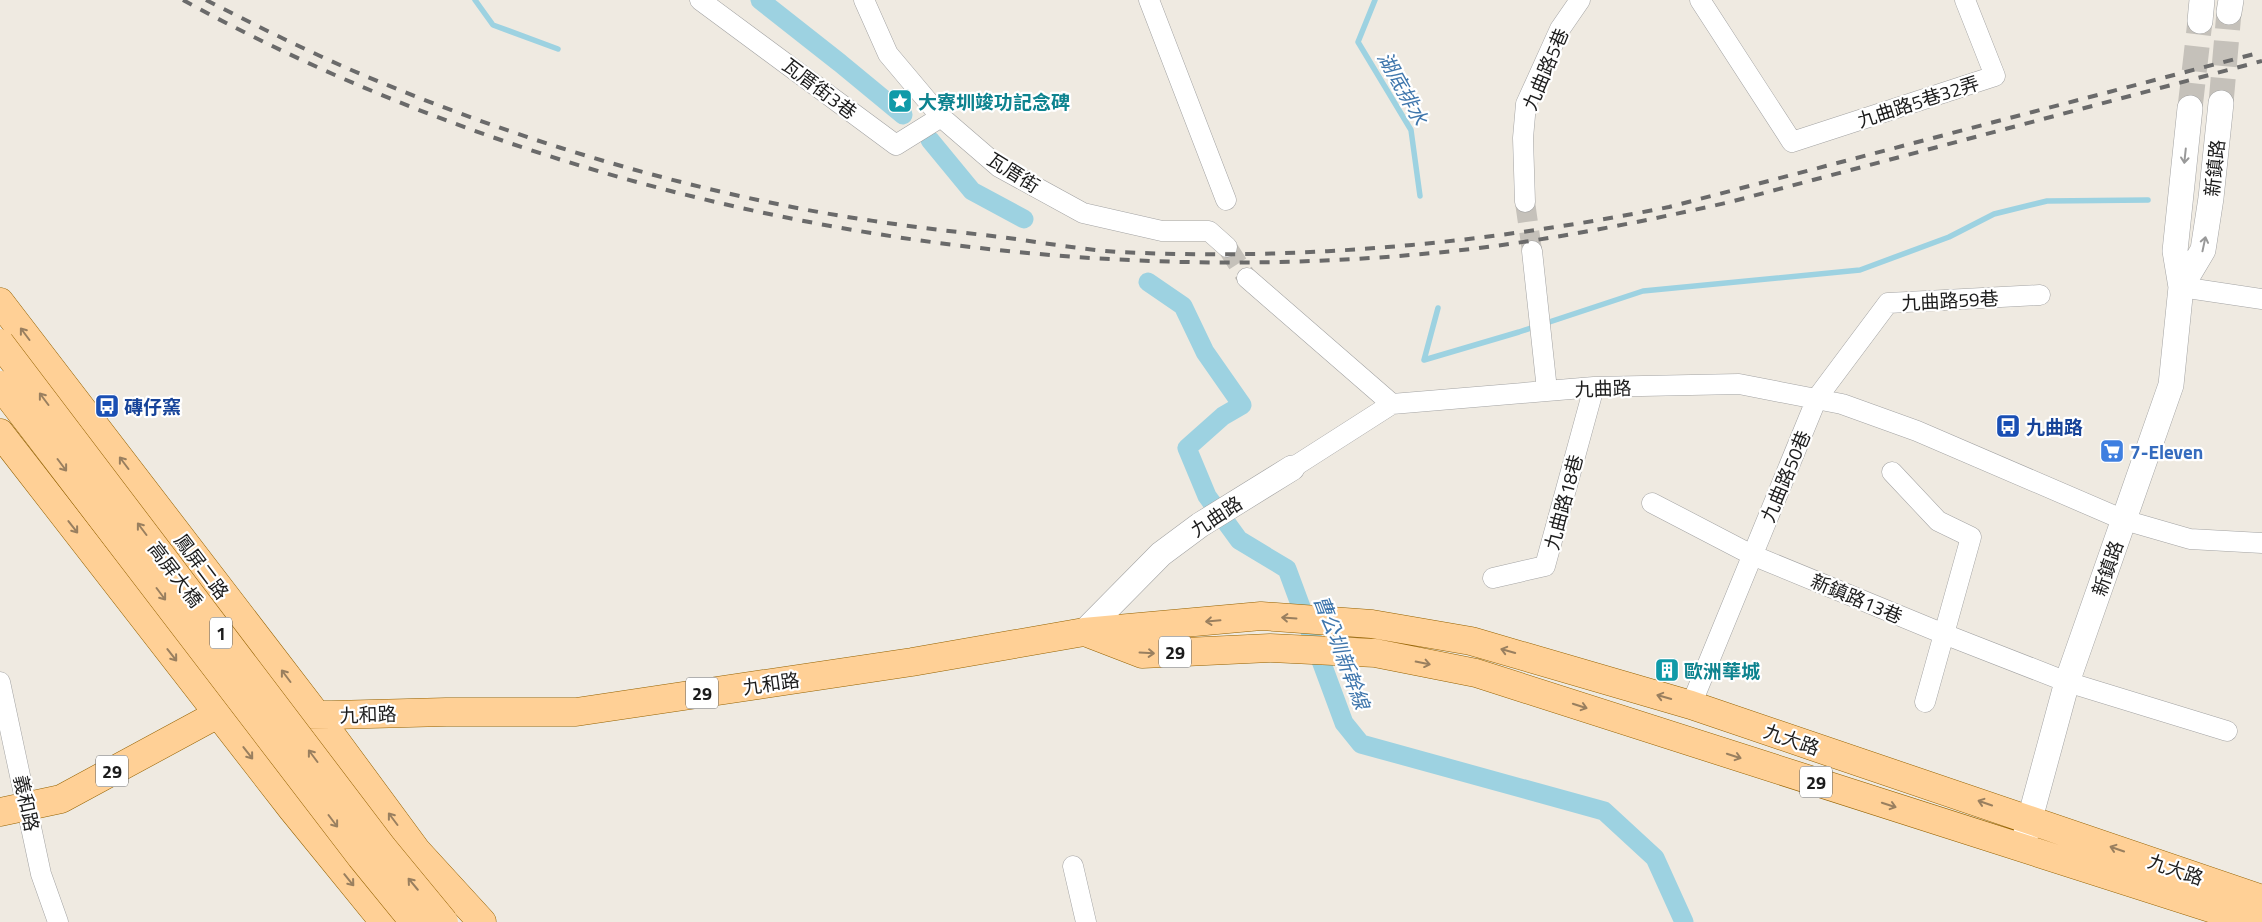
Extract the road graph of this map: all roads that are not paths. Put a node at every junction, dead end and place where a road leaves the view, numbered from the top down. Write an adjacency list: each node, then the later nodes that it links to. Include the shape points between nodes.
1 (700, 0): 9 (street, 瓦厝街3巷, via 896,145)
2 (864, 0): 9 (street, 瓦厝街, via 888,54)
3 (1149, 0): 10 (street)
4 (1580, 0): 11 (street, 九曲路5巷, via 1560,29 1526,104 1522,138)
5 (1700, 0): 6 (street, 九曲路5巷32弄, via 1792,142 1995,76)
6 (1965, 0)
7 (2221, 103): 15 (street, 新鎮路, one-way to 7, via 2203,250 2212,198)
8 (2190, 108): 15 (street, 新鎮路, one-way to 15, via 2175,251)
9 (941, 117): 12 (street, 瓦厝街, via 999,167 1083,213 1162,231 1209,231)
10 (1226, 200)
11 (1525, 202)
12 (1226, 247)
13 (1532, 251): 22 (street)
14 (1247, 278): 24 (street)
15 (2181, 287): 17 (street); 29 (street, 新鎮路, via 2171,385)
16 (2040, 295): 23 (street, 九曲路59巷, via 1888,303)
17 (2262, 299)
18 (0, 302): 41 (main road, 鳳屏二路 / 1, one-way to 18)
19 (0, 343): 52 (main road, 高屏大橋 / 1, one-way to 19, bridge, via 383,848)
20 (0, 385): 51 (main road, 高屏大橋 / 1, one-way to 51, bridge)
21 (1594, 387): 22 (street, 九曲路); 23 (street, 九曲路, via 1739,384); 32 (street, 九曲路18巷, via 1545,566)
22 (1547, 390): 24 (street, 九曲路)
23 (1817, 398): 29 (street, 九曲路, via 1917,431); 31 (street, 九曲路50巷)
24 (1392, 404): 26 (street, 九曲路)
25 (0, 433): 40 (main road, one-way to 40)
26 (1292, 468): 34 (street, 九曲路, via 1200,525 1161,554)
27 (1892, 472): 35 (street, via 1938,521 1971,537)
28 (1652, 503): 31 (street, 新鎮路13巷)
29 (2124, 520): 30 (street, 九曲路, via 2190,539); 37 (street, 新鎮路)
30 (2262, 543)
31 (1752, 555): 35 (street, 新鎮路13巷); 39 (street, 九曲路50巷)
32 (1494, 578)
33 (1261, 616): 34 (main road, 九和路 / 29, one-way to 34); 39 (main road, 九大路 / 29, one-way to 33, via 1471,641 1372,624)
34 (1084, 632): 41 (main road, 九和路 / 29, via 912,662 576,712); 46 (main road, 九大路 / 29, one-way to 46, via 1142,654 1270,648 1375,653 1476,673)
35 (1944, 634): 37 (street, 新鎮路13巷); 38 (street)
36 (0, 682): 43 (street, 義和路)
37 (2067, 682): 42 (street, 新鎮路13巷); 45 (street, 新鎮路)
38 (1925, 702)
39 (1691, 705): 45 (main road, 九大路 / 29, one-way to 39)
40 (218, 714): 41 (main road, 九和路 / 29); 43 (main road, 29, via 61,799); 50 (main road, one-way to 50)
41 (316, 714): 53 (main road, 鳳屏二路 / 1, one-way to 41, via 417,851)
42 (2227, 731)
43 (28, 805): 44 (main road, 29); 49 (street, 義和路, via 41,874)
44 (0, 812)
45 (2031, 819): 46 (street, 新鎮路); 48 (main road, 九大路 / 29, one-way to 45)
46 (2022, 848): 55 (main road, 九大路 / 29)
47 (1073, 866): 54 (street)
48 (2262, 899)
49 (58, 922)
50 (384, 922)
51 (414, 922)
52 (444, 922)
53 (482, 922)
54 (1086, 922)
55 (2254, 922)

